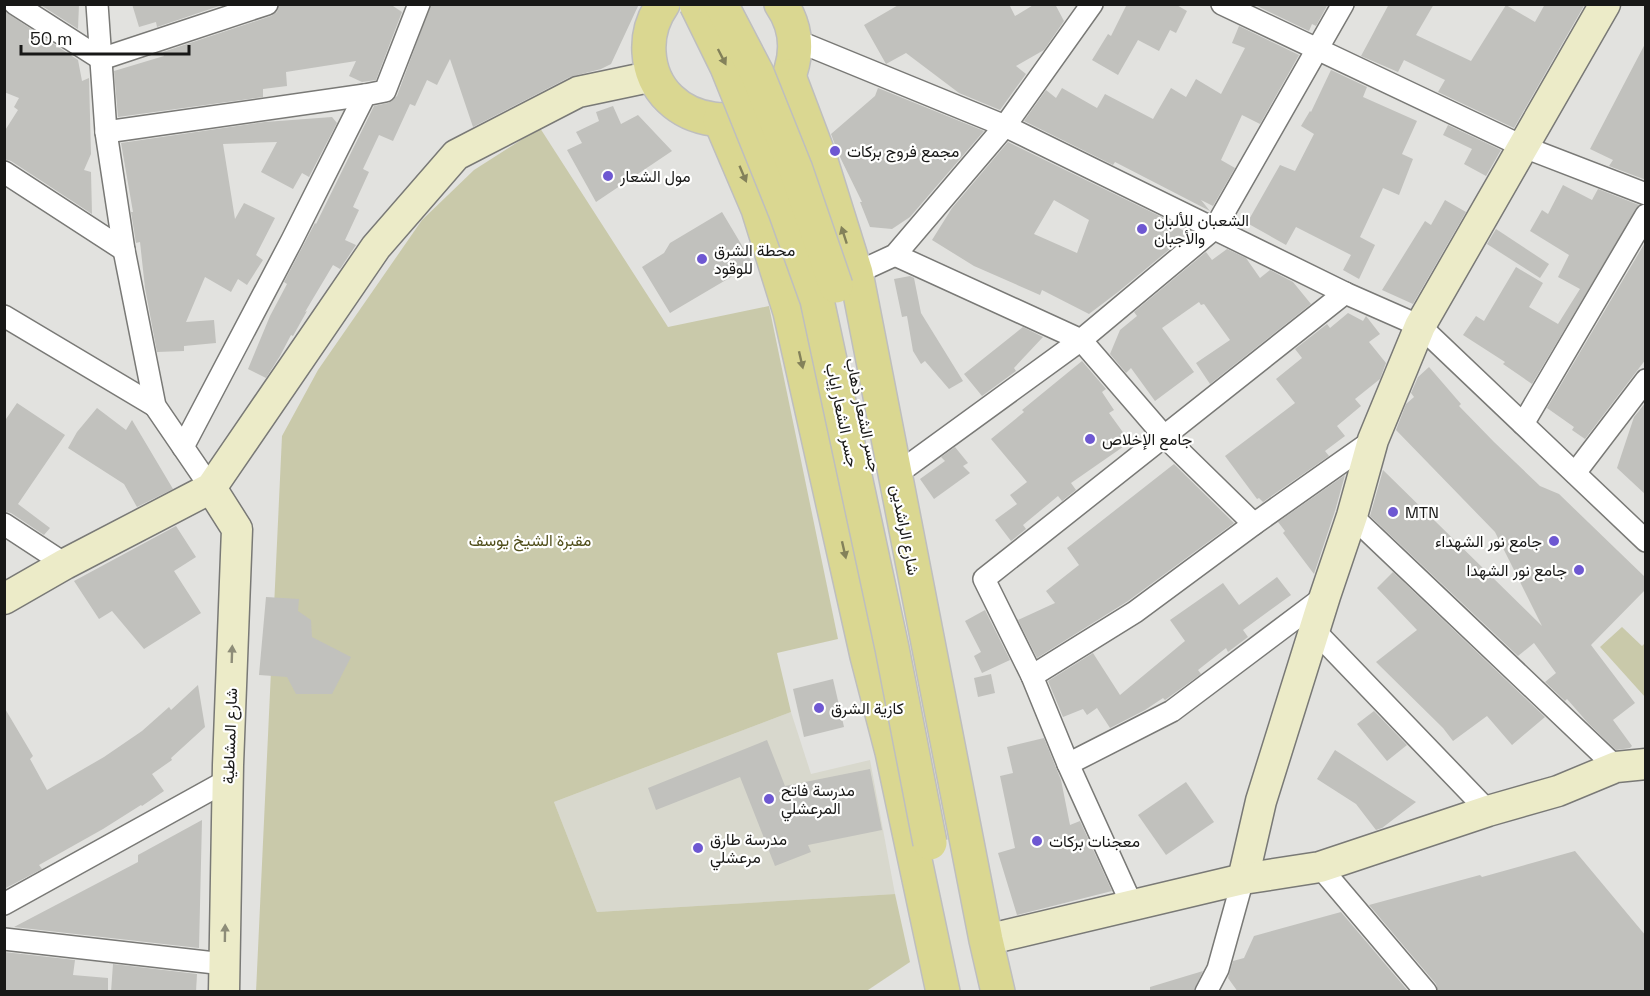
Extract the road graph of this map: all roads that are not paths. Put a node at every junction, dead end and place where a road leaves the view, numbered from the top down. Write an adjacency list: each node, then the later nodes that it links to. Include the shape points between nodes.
1 (15, 4): 14 (street)
2 (98, 4): 14 (street)
3 (267, 4): 14 (street)
4 (418, 4): 17 (street, via 386,91)
5 (696, 4): 56 (main road, جسر الشعار إياب, one-way to 56, bridge, via 727,67 817,300)
6 (721, 4): 56 (main road, جسر الشعار ذهاب, bridge, via 757,73 838,292 874,466)
7 (1092, 4): 19 (street)
8 (1222, 4): 13 (street)
9 (1343, 4): 13 (street)
10 (1605, 4): 21 (main road)
11 (660, 6): 15 (main road, via 649,43)
12 (790, 15): 16 (main road, via 794,58); 19 (street)
13 (1318, 50): 21 (street); 25 (street)
14 (101, 59): 20 (street)
15 (654, 76): 18 (main road, via 665,94 681,108 700,117); 41 (main road, via 578,92 456,155 376,247)
16 (789, 76): 18 (main road, via 762,109); 28 (main road, شارع الراشدين, one-way to 16)
17 (364, 95): 20 (street); 38 (street)
18 (720, 120): 64 (main road, one-way to 64, via 758,209 790,312)
19 (1005, 126): 25 (street); 27 (street)
20 (106, 132): 26 (street)
21 (1524, 147): 23 (street); 31 (main road)
22 (4, 172): 26 (street)
23 (1646, 194)
24 (1646, 215): 35 (street)
25 (1215, 228): 29 (street); 32 (street)
26 (123, 250): 34 (street)
27 (895, 255): 28 (street); 32 (street)
28 (856, 273): 40 (main road, شارع الراشدين)
29 (1345, 292): 31 (street); 36 (street)
30 (4, 316): 34 (street)
31 (1420, 326): 35 (street); 37 (main road)
32 (1081, 340): 36 (street); 40 (street)
33 (1646, 381): 39 (street)
34 (155, 406): 38 (street)
35 (1523, 424): 39 (street)
36 (1164, 436): 44 (street); 50 (street, via 984,579)
37 (1373, 440): 42 (main road); 44 (street)
38 (183, 447): 41 (street)
39 (1575, 473): 45 (street)
40 (894, 476): 62 (main road, شارع الراشدين)
41 (211, 488): 46 (main road); 54 (main road, شارع المشاطية, one-way to 41, via 237,530)
42 (1352, 516): 47 (main road); 53 (street)
43 (4, 524): 46 (street)
44 (1254, 524): 50 (street, via 1135,612)
45 (1646, 541)
46 (65, 564): 48 (main road)
47 (1325, 596): 49 (main road); 51 (street, via 1172,711)
48 (4, 599)
49 (1314, 630): 55 (street); 58 (main road, via 1261,801)
50 (1032, 676): 51 (street)
51 (1068, 764): 60 (street)
52 (1646, 764): 53 (main road)
53 (1616, 767): 55 (main road, via 1558,791)
54 (228, 780): 59 (street); 63 (main road, شارع المشاطية, one-way to 54)
55 (1488, 811): 57 (main road)
56 (938, 844): 65 (main road); 66 (main road)
57 (1320, 867): 58 (main road); 69 (street)
58 (1244, 879): 60 (main road); 68 (street, via 1218,969)
59 (4, 904)
60 (1132, 905): 62 (main road)
61 (4, 939): 63 (street)
62 (986, 940): 67 (main road, شارع الراشدين)
63 (224, 978)
64 (943, 992)
65 (959, 992)
66 (982, 992)
67 (998, 992)
68 (1206, 992)
69 (1426, 992)

